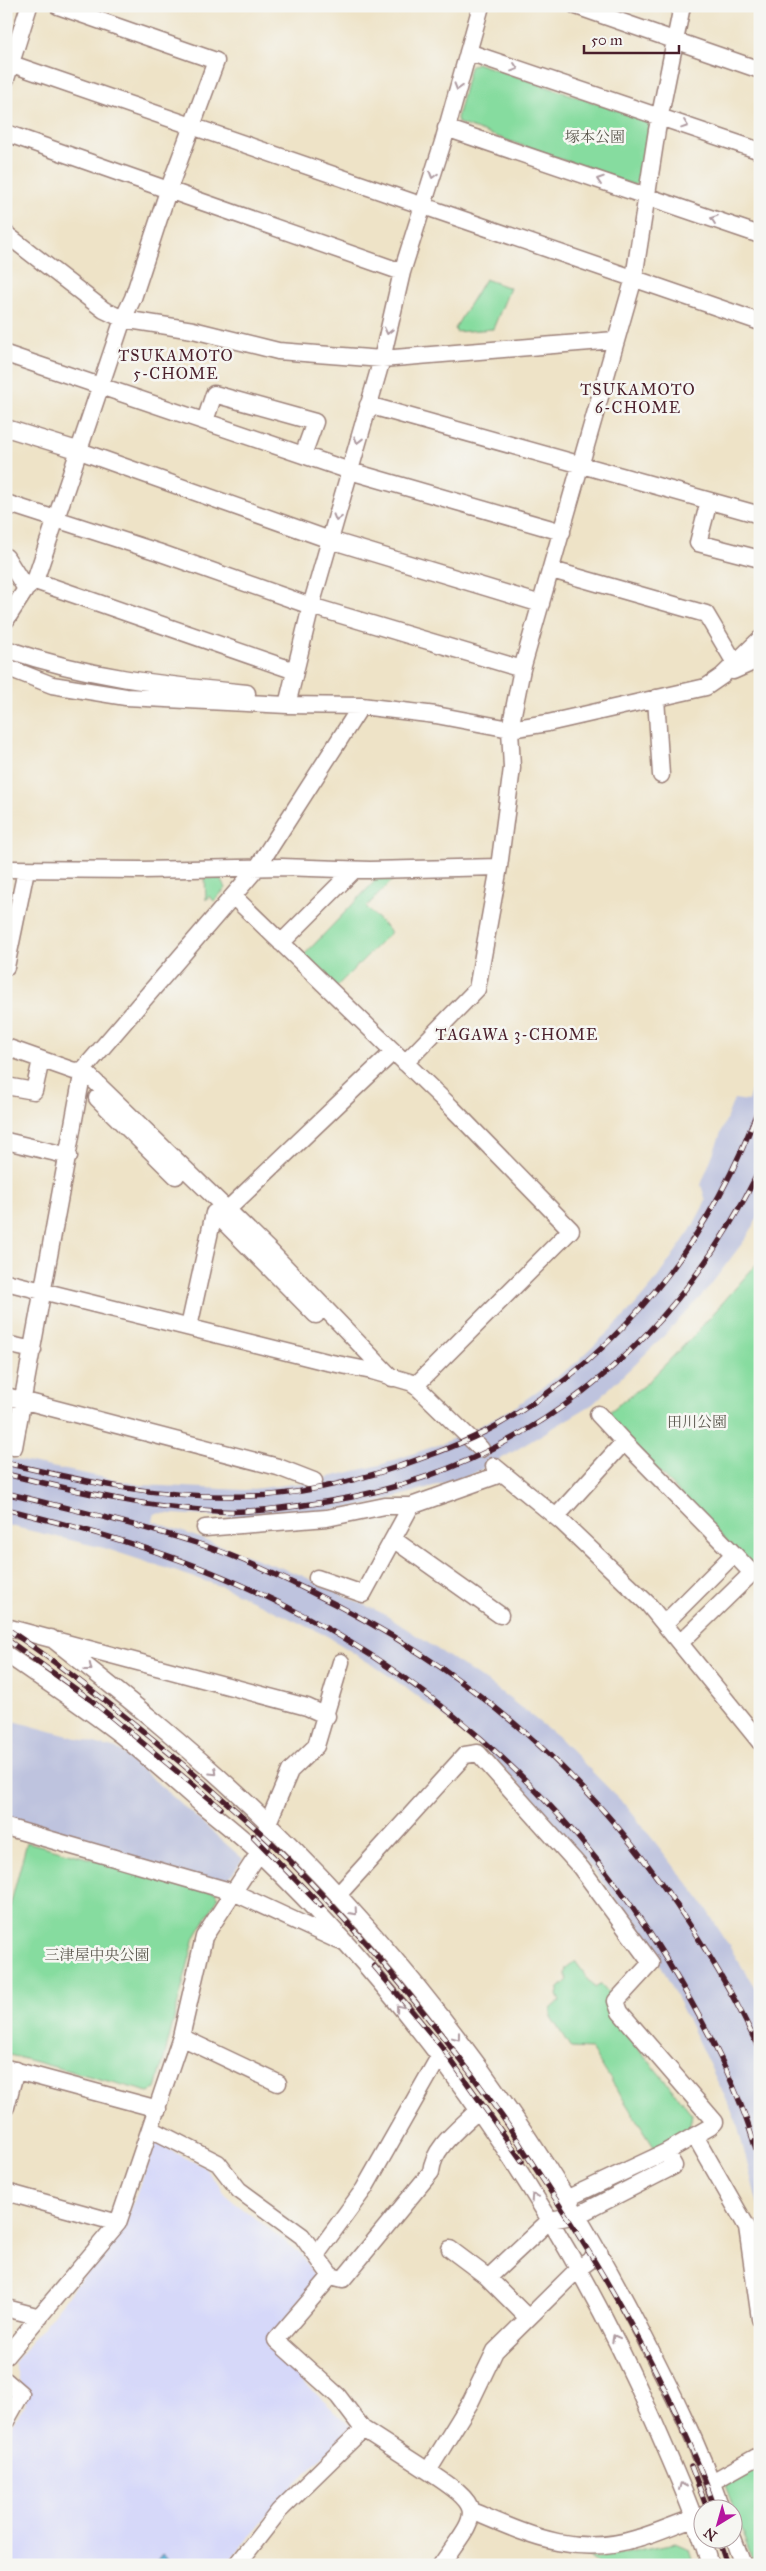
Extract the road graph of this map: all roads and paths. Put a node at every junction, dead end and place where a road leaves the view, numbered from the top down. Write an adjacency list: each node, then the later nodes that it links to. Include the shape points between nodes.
1 (30, 6): 8 (street)
2 (58, 6): 12 (street, via 216,61)
3 (480, 6): 7 (street)
4 (576, 6): 6 (street)
5 (682, 6): 6 (street)
6 (676, 40): 9 (street); 11 (street)
7 (468, 52): 11 (street, one-way to 11); 13 (street, one-way to 13)
8 (9, 63): 10 (street); 12 (street)
9 (760, 70)
10 (6, 80)
11 (660, 116): 15 (street, one-way to 15); 17 (street)
12 (191, 125): 16 (street); 18 (street)
13 (446, 128): 17 (street, one-way to 13); 18 (street, one-way to 18)
14 (6, 133): 16 (street)
15 (760, 151)
16 (168, 191): 21 (street); 23 (street, via 133,298)
17 (646, 196): 20 (street, one-way to 17); 22 (street)
18 (424, 204): 21 (street); 22 (street)
19 (6, 234): 23 (street, via 90,300)
20 (760, 235)
21 (402, 272): 27 (street, one-way to 27)
22 (634, 278): 24 (street); 25 (street)
23 (122, 319): 27 (street, via 193,330 278,350); 28 (street)
24 (760, 322)
25 (615, 340): 27 (street); 34 (street)
26 (6, 354): 28 (street)
27 (382, 359): 29 (street)
28 (101, 386): 30 (street); 32 (street)
29 (368, 405): 34 (street); 35 (street, one-way to 35)
30 (205, 421): 33 (street); 33 (street, via 214,394 315,422)
31 (6, 428): 32 (street)
32 (78, 450): 39 (street); 41 (street)
33 (303, 455): 35 (street)
34 (582, 466): 36 (street); 40 (street)
35 (350, 472): 40 (street); 41 (street, one-way to 41)
36 (709, 501): 38 (street); 43 (street, via 698,543)
37 (6, 503): 39 (street)
38 (760, 515)
39 (57, 520): 45 (street); 47 (street)
40 (562, 532): 44 (street)
41 (330, 540): 46 (street); 47 (street)
42 (6, 557): 45 (street)
43 (760, 560)
44 (552, 570): 46 (street); 52 (street, via 706,614)
45 (30, 585): 48 (street); 55 (street)
46 (541, 604): 54 (street)
47 (311, 606): 54 (street); 55 (street)
48 (6, 620)
49 (760, 639): 52 (street)
50 (6, 649): 58 (street, via 80,672 136,682)
51 (760, 659): 56 (street)
52 (735, 663): 56 (street)
53 (6, 667): 58 (street, via 52,684 126,698)
54 (522, 669): 60 (street)
55 (295, 671): 58 (street)
56 (722, 676): 57 (street, via 706,687)
57 (656, 698): 60 (street); 61 (street)
58 (288, 699): 59 (street)
59 (361, 706): 60 (street, via 436,715); 63 (street)
60 (510, 729): 62 (street, via 512,768)
61 (661, 775)
62 (499, 867): 66 (street); 73 (street, via 476,989)
63 (256, 868): 65 (street); 66 (street); 67 (street)
64 (6, 869): 65 (street)
65 (26, 870): 69 (street)
66 (354, 870): 68 (street)
67 (234, 897): 68 (street); 74 (street)
68 (281, 943): 71 (street)
69 (6, 967)
70 (6, 1047): 72 (street)
71 (393, 1052): 73 (street); 78 (street)
72 (41, 1060): 74 (street); 75 (street, via 34,1091)
73 (405, 1063): 86 (street, via 571,1230)
74 (82, 1076): 77 (street); 78 (street, via 117,1120)
75 (6, 1086)
76 (6, 1141): 77 (street)
77 (69, 1156): 80 (street)
78 (220, 1211): 81 (street); 84 (street); 85 (street)
79 (6, 1282): 80 (street)
80 (44, 1291): 81 (street); 83 (street)
81 (189, 1327): 84 (street)
82 (6, 1344): 83 (street)
83 (33, 1350): 88 (street)
84 (372, 1371): 85 (street)
85 (392, 1378): 86 (street)
86 (415, 1386): 92 (street)
87 (6, 1396): 88 (street)
88 (23, 1400): 91 (street, via 14,1447); 93 (street, via 278,1467)
89 (598, 1414): 90 (street)
90 (624, 1442): 95 (street); 98 (street)
91 (6, 1445)
92 (481, 1449)
93 (314, 1481)
94 (412, 1506): 95 (street, via 498,1470); 96 (street, via 385,1506 327,1518); 97 (street)
95 (556, 1517): 101 (street)
96 (205, 1528)
97 (393, 1539): 99 (street, via 363,1594); 100 (street)
98 (734, 1554): 101 (street); 104 (street, via 752,1573)
99 (316, 1578)
100 (500, 1615)
101 (665, 1623): 104 (street)
102 (6, 1627): 103 (street)
103 (51, 1638): 107 (street, via 307,1707); 109 (street, one-way to 109, via 193,1753)
104 (681, 1642): 108 (street)
105 (6, 1654): 111 (street, via 120,1735)
106 (341, 1662): 107 (street)
107 (327, 1716): 109 (street, via 316,1746 290,1771)
108 (760, 1742)
109 (268, 1823): 111 (street); 113 (street)
110 (6, 1827): 112 (street)
111 (259, 1853): 112 (street); 114 (street)
112 (233, 1892): 114 (street); 115 (street, via 201,1945)
113 (338, 1894): 123 (street, via 465,1755 478,1753 581,1868 651,1963 616,2001 620,2012 715,2122); 128 (street, one-way to 128, via 455,2033 504,2100)
114 (348, 1945): 116 (street, one-way to 114)
115 (180, 2037): 118 (street); 120 (street)
116 (438, 2058): 121 (street); 134 (street, via 364,2189)
117 (11, 2069): 119 (street); 120 (street)
118 (278, 2083)
119 (6, 2107)
120 (158, 2109): 122 (street)
121 (477, 2111): 130 (street, one-way to 121); 136 (street, via 438,2151 432,2161 431,2172 343,2279)
122 (151, 2129): 131 (street); 134 (street, via 218,2163 239,2190 302,2236)
123 (695, 2136): 124 (street); 141 (street, via 747,2227)
124 (666, 2152): 125 (street); 126 (street, via 674,2166)
125 (617, 2174): 126 (street); 128 (street)
126 (626, 2190): 129 (street)
127 (6, 2192): 131 (street)
128 (568, 2198): 129 (street)
129 (578, 2215): 130 (street); 133 (street)
130 (550, 2220): 135 (street); 137 (street)
131 (118, 2223): 139 (street)
132 (450, 2249): 137 (street)
133 (600, 2253): 135 (street); 148 (street, via 679,2405)
134 (316, 2255): 136 (street)
135 (578, 2269): 140 (street); 150 (street, one-way to 135, via 628,2363)
136 (331, 2276): 145 (street, via 276,2340 338,2396)
137 (488, 2278): 140 (street)
138 (6, 2308): 139 (street)
139 (40, 2317): 142 (street)
140 (527, 2317): 147 (street, via 495,2351 471,2401)
141 (760, 2319)
142 (6, 2356)
143 (6, 2381): 144 (street, via 22,2394)
144 (6, 2422)
145 (363, 2429): 147 (street); 155 (street, via 279,2512)
146 (760, 2455): 148 (street)
147 (428, 2471): 151 (street, via 466,2500)
148 (712, 2482): 149 (street)
149 (718, 2498)
150 (694, 2503)
151 (472, 2511): 152 (street, via 540,2539 589,2547 637,2539); 156 (street, via 468,2527)
152 (694, 2518)
153 (707, 2548): 157 (street)
154 (737, 2548): 158 (street)
155 (237, 2565)
156 (441, 2565)
157 (710, 2565)
158 (743, 2565)

